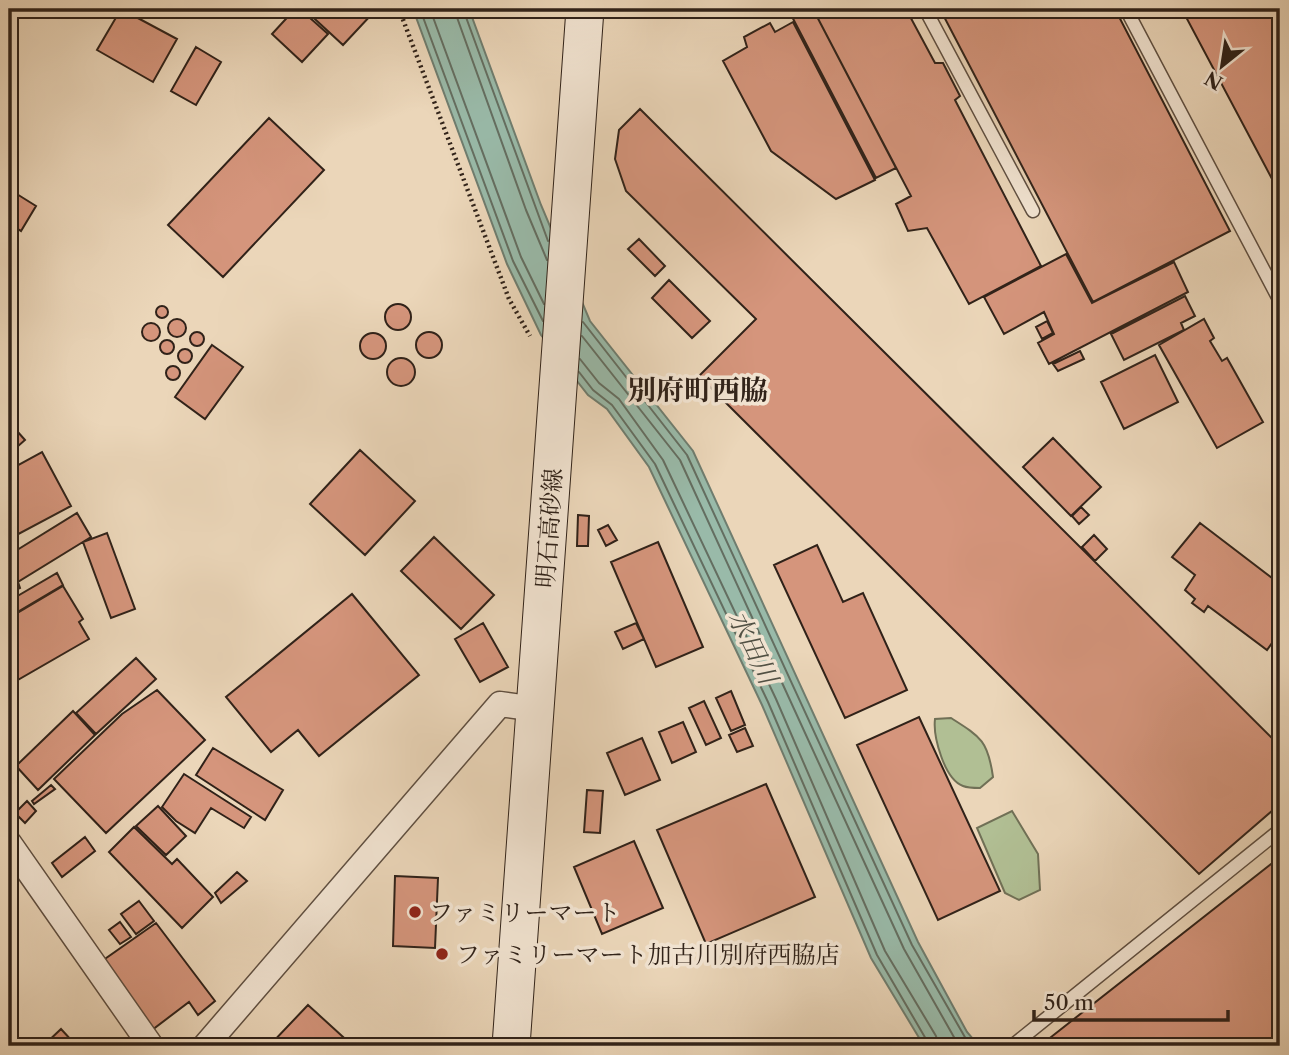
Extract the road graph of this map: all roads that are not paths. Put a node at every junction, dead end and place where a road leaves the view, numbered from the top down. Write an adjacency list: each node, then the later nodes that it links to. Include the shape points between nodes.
1 (585, 9): 6 (main road, 明石高砂線)
2 (925, 9): 4 (lane)
3 (1126, 9): 5 (lane)
4 (1033, 211)
5 (1280, 301)
6 (536, 709): 10 (street, via 500,704); 11 (main road, 明石高砂線)
7 (1280, 830): 12 (lane)
8 (9, 843): 9 (street)
9 (151, 1046)
10 (205, 1046)
11 (511, 1046)
12 (1012, 1046)

